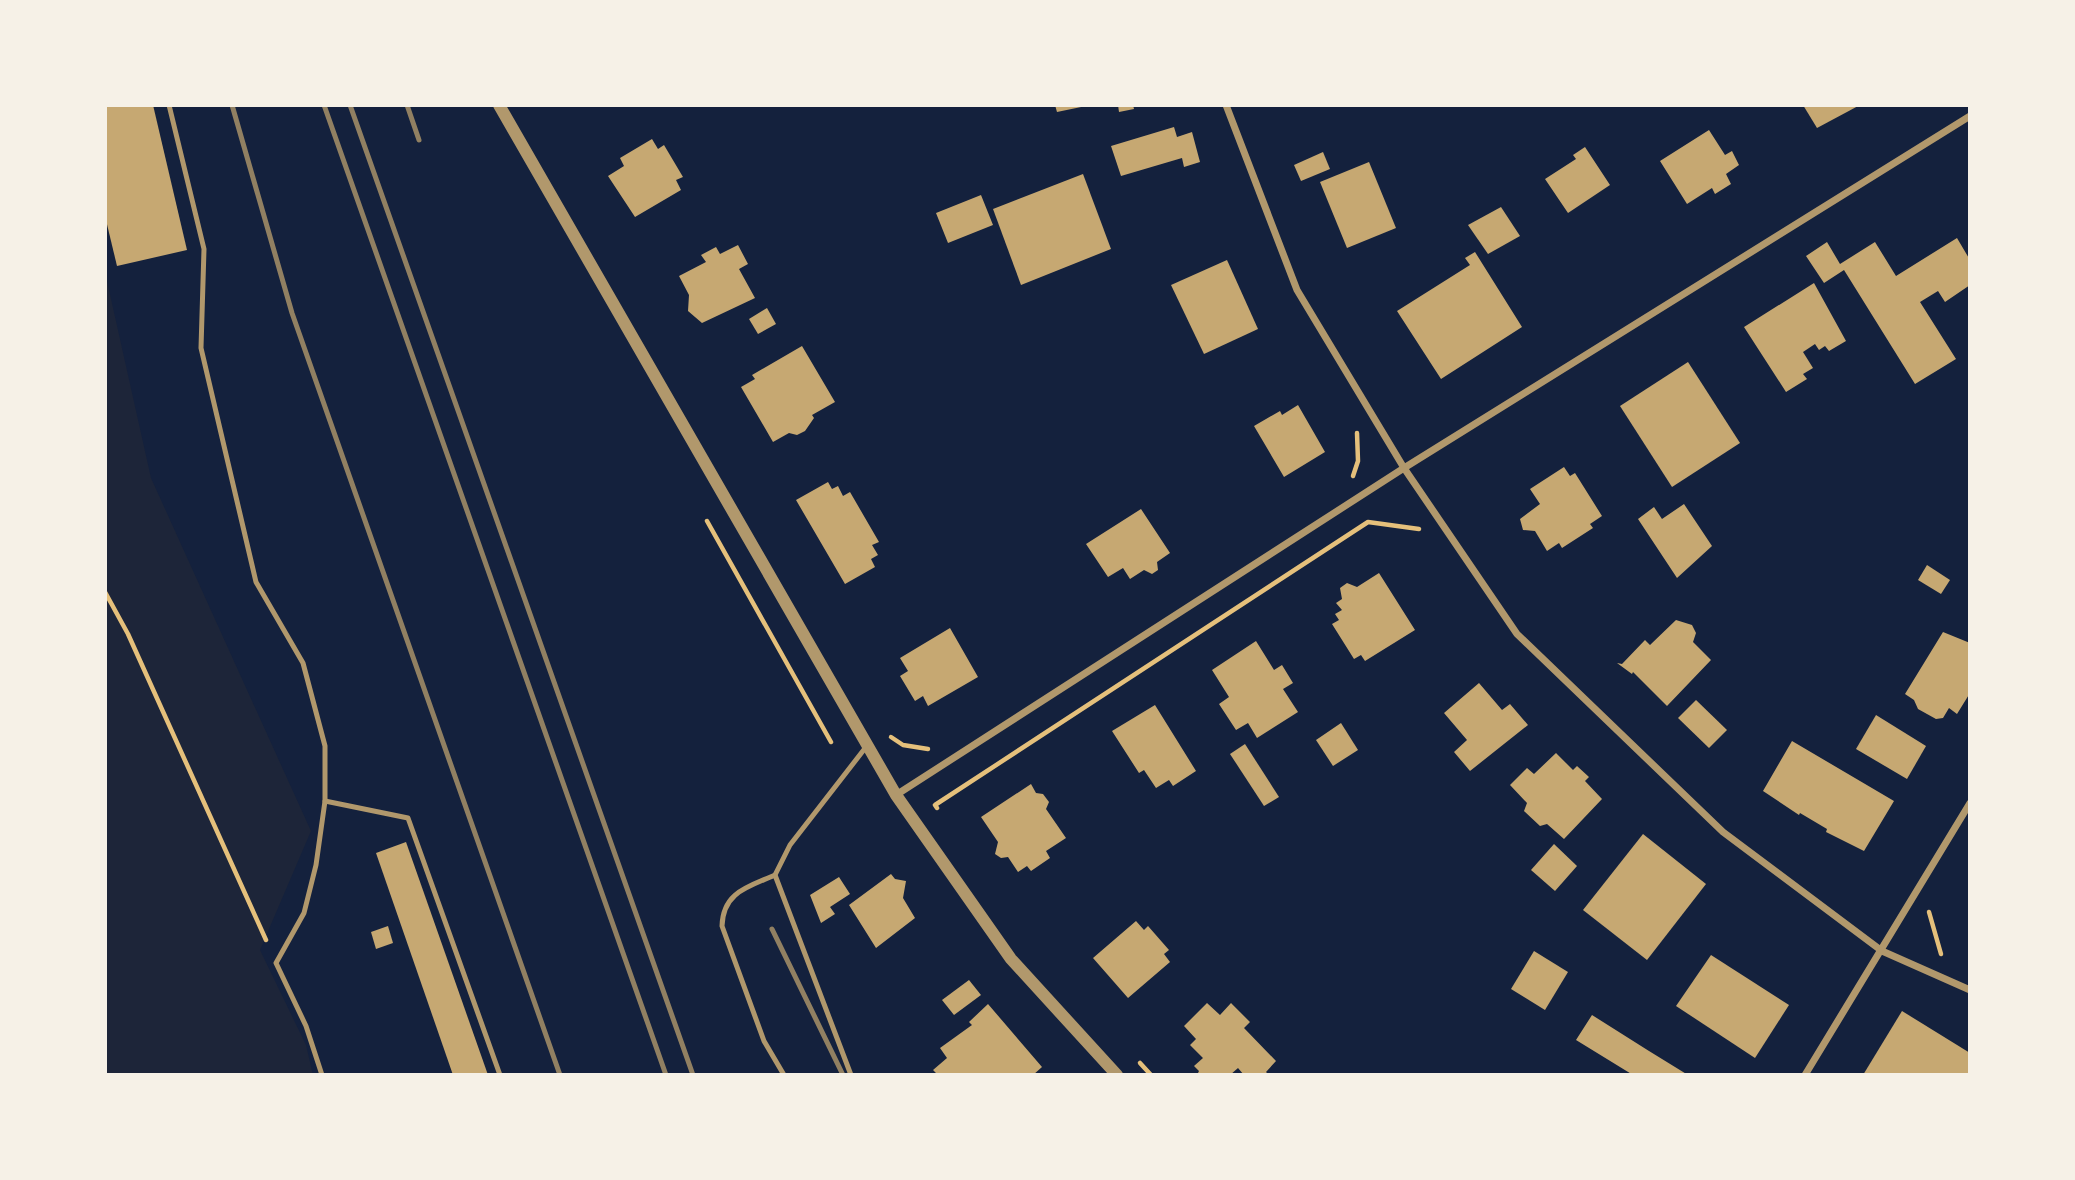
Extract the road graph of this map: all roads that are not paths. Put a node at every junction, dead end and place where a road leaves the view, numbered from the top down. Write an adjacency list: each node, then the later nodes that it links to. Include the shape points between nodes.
1 (169, 105): 8 (lane, via 204,249 201,348 256,582 303,663 325,746)
2 (499, 105): 6 (street)
3 (1226, 105): 5 (street, via 1297,289)
4 (1970, 116): 5 (street)
5 (1404, 468): 7 (street); 11 (street, via 1517,634 1723,832)
6 (868, 745): 7 (street); 10 (lane, via 790,845)
7 (896, 795): 17 (street, via 1011,959)
8 (325, 801): 13 (lane, via 304,913 276,963 306,1026); 14 (lane, via 408,818)
9 (1970, 803): 11 (street)
10 (775, 875): 15 (lane, via 735,892 723,913 722,926 764,1041); 16 (lane)
11 (1882, 951): 12 (street); 18 (street)
12 (1970, 990)
13 (322, 1075)
14 (500, 1075)
15 (784, 1075)
16 (850, 1075)
17 (1117, 1075)
18 (1805, 1075)

